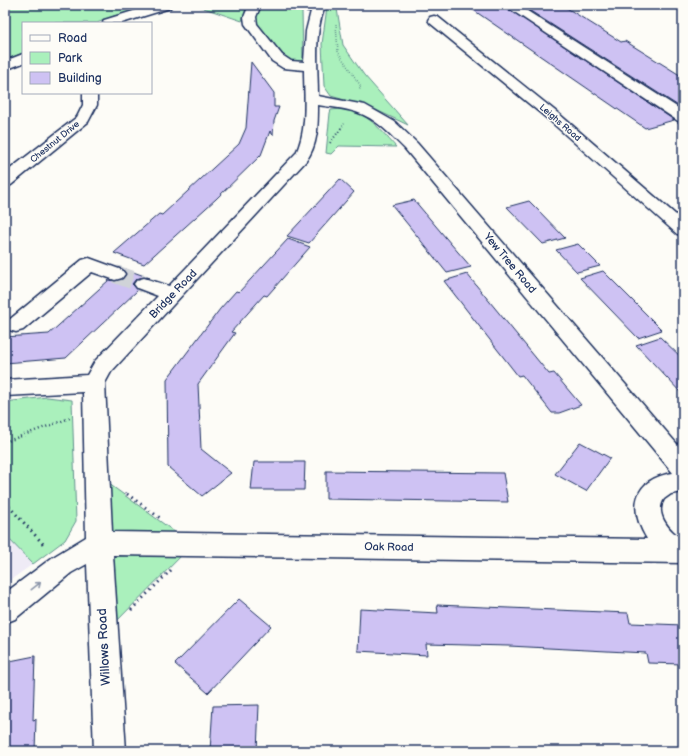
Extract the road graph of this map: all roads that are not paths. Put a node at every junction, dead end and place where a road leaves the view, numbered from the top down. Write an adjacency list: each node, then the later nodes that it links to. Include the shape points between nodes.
1 (166, 5): 7 (street)
2 (255, 5): 10 (street, via 250,17 251,24 277,58 288,65)
3 (291, 5): 5 (street)
4 (510, 5): 13 (street)
5 (318, 7): 10 (street, Bridge Road, via 314,17)
6 (434, 20): 15 (street, Leighs Road, via 554,117)
7 (111, 22)
8 (22, 58): 9 (street)
9 (5, 66)
10 (310, 66): 12 (street, Bridge Road)
11 (90, 94): 14 (street, Chestnut Drive, via 90,105 83,119)
12 (311, 99): 18 (street, Bridge Road, via 305,151 292,168); 22 (street, Yew Tree Road, via 360,108 390,125 411,146)
13 (683, 118)
14 (5, 182)
15 (683, 230)
16 (115, 274): 19 (street, via 89,264)
17 (144, 284): 18 (street)
18 (172, 294): 20 (street, Bridge Road, via 103,367)
19 (16, 325)
20 (94, 383): 21 (street); 24 (street)
21 (5, 388)
22 (683, 468)
23 (683, 482): 25 (street, via 664,485 656,490 648,505 652,525 668,544)
24 (99, 543): 25 (street, Oak Road); 26 (street, one-way to 24, via 62,565); 27 (street, Willows Road)
25 (681, 552)
26 (5, 610)
27 (110, 751)

